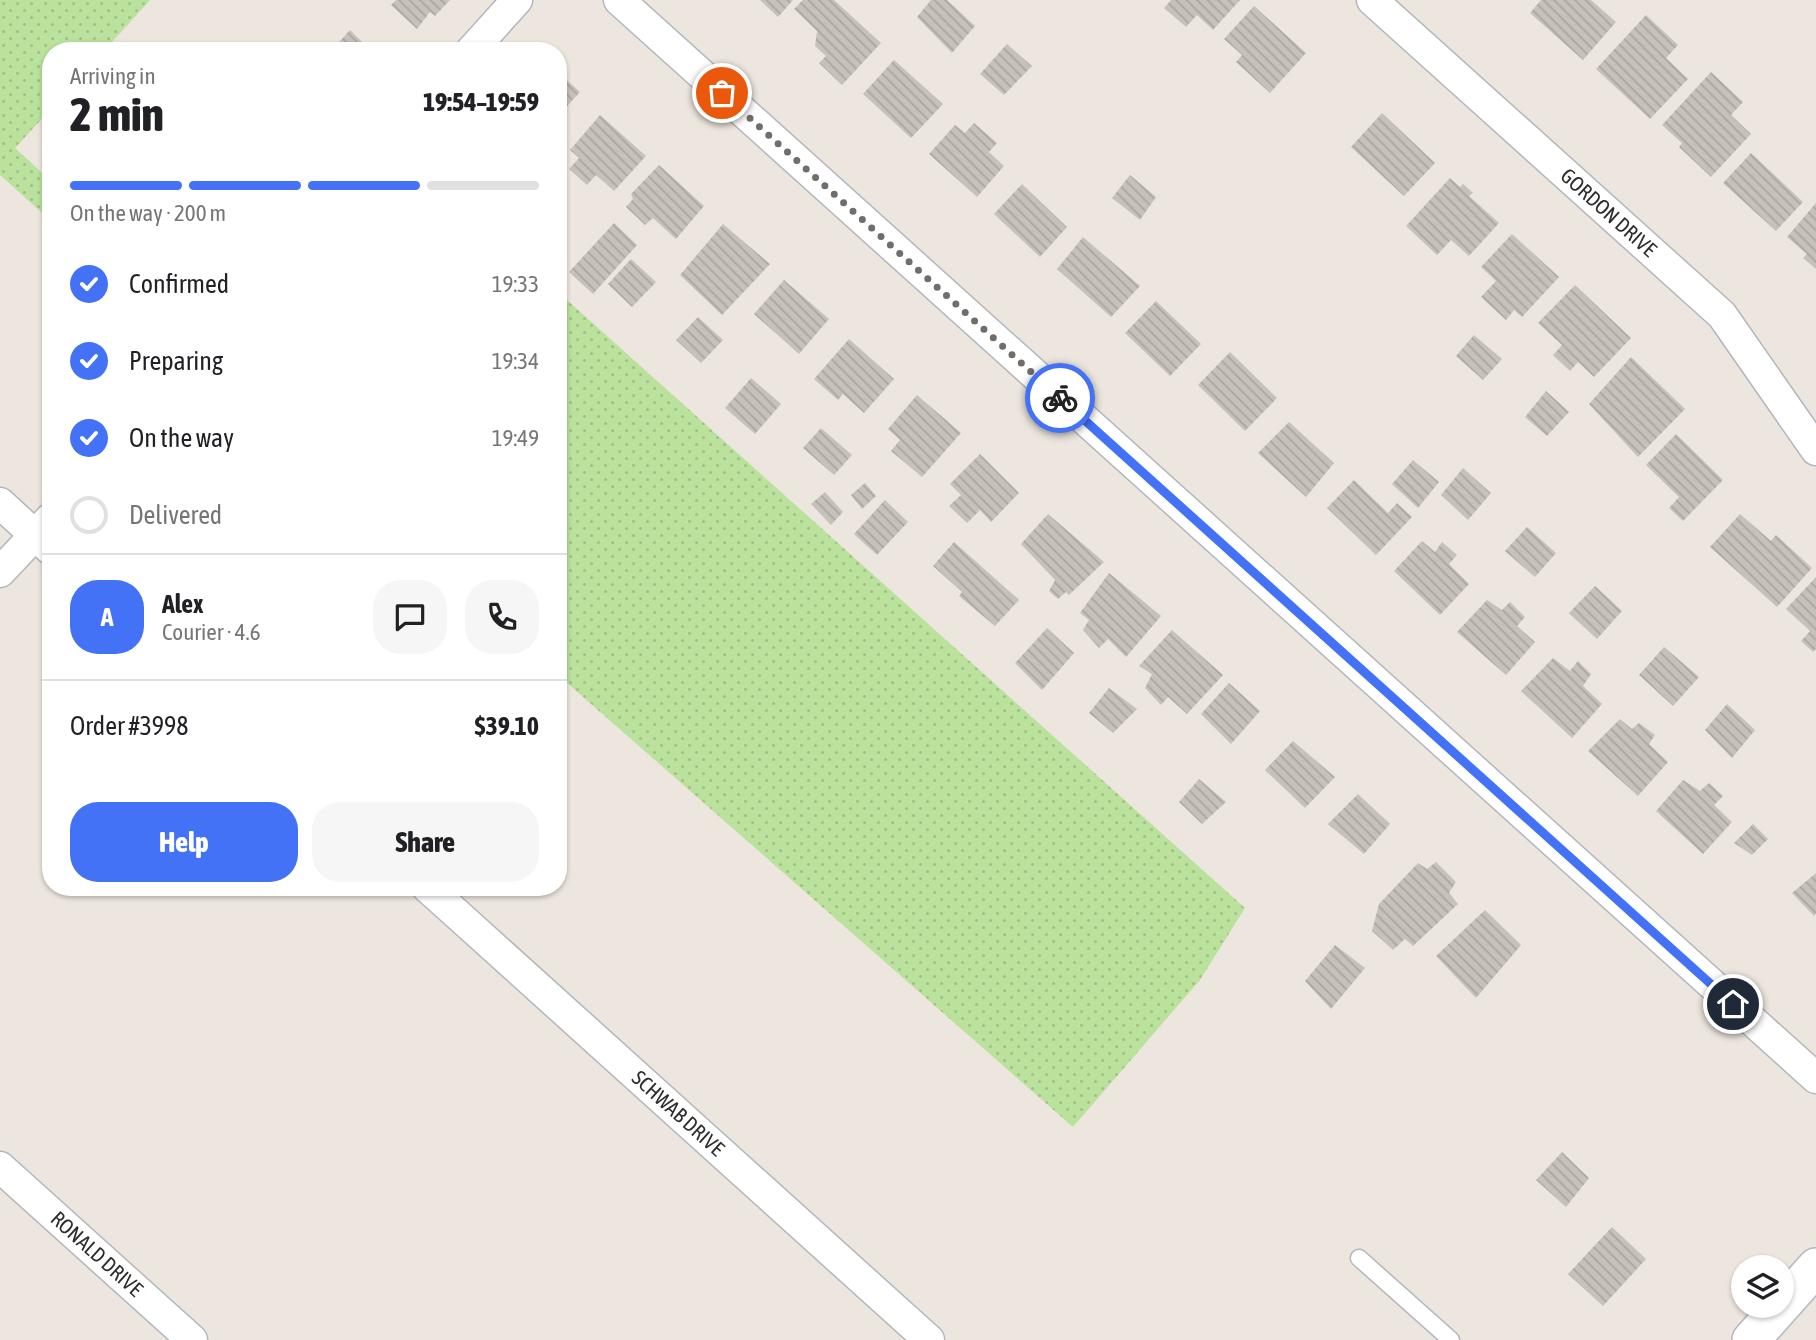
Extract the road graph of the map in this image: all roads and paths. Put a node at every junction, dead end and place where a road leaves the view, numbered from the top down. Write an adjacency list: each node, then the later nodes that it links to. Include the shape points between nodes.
1 (517, 0): 4 (street)
2 (619, 0): 11 (street)
3 (1372, 0): 5 (street, GORDON DRIVE, via 1723,315)
4 (479, 42)
5 (1816, 450)
6 (0, 503): 7 (street)
7 (42, 531)
8 (42, 537): 9 (street)
9 (0, 572)
10 (437, 896): 16 (street, SCHWAB DRIVE)
11 (1816, 1078)
12 (0, 1167): 15 (street, RONALD DRIVE)
13 (1359, 1258): 17 (lane)
14 (1816, 1267): 18 (street)
15 (192, 1340)
16 (929, 1340)
17 (1451, 1340)
18 (1751, 1340)

